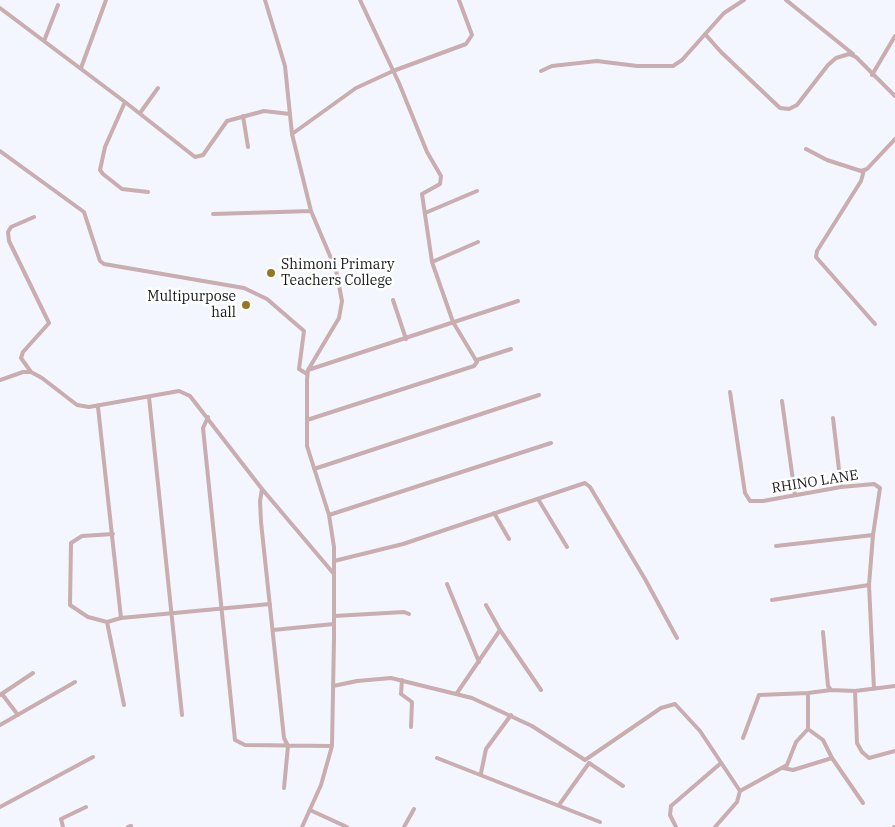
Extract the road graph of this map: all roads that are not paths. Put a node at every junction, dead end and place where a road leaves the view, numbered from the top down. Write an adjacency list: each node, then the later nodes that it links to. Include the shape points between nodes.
1 (106, 0): 13 (street)
2 (265, 0): 21 (street, via 285,66)
3 (360, 0): 14 (street)
4 (459, 0): 14 (street, via 471,39 466,44)
5 (744, 0): 9 (street, via 724,13)
6 (786, 0): 12 (street)
7 (58, 5): 11 (street)
8 (0, 8): 11 (street)
9 (705, 34): 12 (street, via 776,105 785,109 797,105 832,61); 15 (street, via 673,66 597,61 552,66)
10 (895, 36): 16 (street)
11 (44, 41): 13 (street)
12 (853, 54): 16 (street)
13 (81, 68): 19 (street)
14 (393, 71): 23 (street, via 356,88); 32 (street, via 427,152 441,176 440,184 422,194)
15 (541, 71)
16 (872, 75): 18 (street)
17 (158, 88): 20 (street)
18 (895, 96)
19 (125, 102): 20 (street); 30 (street, via 105,146 100,170 122,189)
20 (140, 113): 22 (street, via 197,158 203,155 225,122)
21 (290, 114): 22 (street, via 272,110); 23 (street)
22 (243, 116): 25 (street)
23 (292, 134): 31 (street)
24 (895, 139): 28 (street)
25 (248, 147)
26 (806, 149): 28 (street, via 852,170)
27 (0, 151): 45 (street, via 84,212 100,261 104,264 244,288 266,299 304,331 299,369)
28 (864, 170): 40 (street, via 816,257)
29 (477, 191): 32 (street)
30 (148, 192)
31 (311, 211): 33 (street); 45 (street, via 336,270 342,301 339,318)
32 (425, 213): 36 (street)
33 (213, 214)
34 (34, 217): 44 (street, via 11,227 8,232 49,323 22,352 21,358)
35 (478, 242): 36 (street)
36 (432, 262): 39 (street)
37 (393, 300): 41 (street)
38 (518, 302): 39 (street)
39 (453, 322): 41 (street); 43 (street)
40 (875, 324)
41 (406, 339): 45 (street)
42 (511, 349): 43 (street)
43 (477, 360): 54 (street, via 474,366)
44 (31, 372): 46 (street); 51 (street, via 77,405)
45 (307, 372): 54 (street)
46 (0, 380)
47 (730, 392): 59 (street, RHINO LANE, via 747,498 762,501)
48 (539, 395): 56 (street)
49 (149, 397): 51 (street); 52 (street, via 179,391 185,393); 76 (street)
50 (782, 401): 59 (street)
51 (98, 408): 63 (street)
52 (208, 417): 58 (street); 75 (street, via 203,428)
53 (833, 418): 57 (street)
54 (306, 420): 56 (street, via 307,446)
55 (552, 443): 62 (street)
56 (314, 469): 62 (street)
57 (841, 487): 59 (street, RHINO LANE); 64 (street, RHINO LANE, via 874,484 880,488)
58 (262, 489): 69 (street); 73 (street, via 260,501)
59 (794, 495)
60 (538, 499): 61 (street); 67 (street); 85 (street, via 582,484 588,485)
61 (494, 513): 65 (street); 68 (street, via 402,544)
62 (328, 515): 68 (street)
63 (113, 534): 79 (street); 80 (street, via 78,537 70,549 70,605 88,618)
64 (873, 535): 66 (street); 71 (street, RHINO LANE)
65 (509, 539)
66 (776, 546)
67 (567, 547)
68 (334, 561): 69 (street)
69 (334, 574): 78 (street)
70 (447, 584): 86 (street)
71 (869, 585): 72 (street); 92 (street, RHINO LANE)
72 (772, 600)
73 (270, 604): 75 (street); 82 (street)
74 (486, 605): 83 (street)
75 (221, 609): 76 (street); 107 (street, via 235,740 241,744)
76 (171, 614): 79 (street); 101 (street)
77 (409, 614): 78 (street)
78 (334, 616): 81 (street)
79 (121, 618): 80 (street)
80 (107, 622): 99 (street)
81 (334, 624): 82 (street); 90 (street)
82 (273, 630): 107 (street, via 284,738)
83 (500, 630): 86 (street); 93 (street)
84 (823, 632): 94 (street)
85 (677, 638)
86 (479, 662): 96 (street)
87 (33, 673): 98 (street)
88 (402, 680): 90 (street, via 374,679); 96 (street); 104 (street, via 401,694 412,702)
89 (75, 682): 100 (street)
90 (333, 686): 108 (street)
91 (895, 686): 92 (street)
92 (874, 689): 95 (street)
93 (541, 690)
94 (831, 690): 95 (street); 97 (street)
95 (855, 691): 109 (street, via 857,744 862,752 869,758)
96 (457, 693): 102 (street)
97 (808, 693): 105 (street); 106 (street, via 759,695)
98 (1, 694): 100 (street)
99 (124, 705)
100 (18, 715): 103 (street)
101 (182, 715)
102 (511, 715): 113 (street); 117 (street, via 487,747)
103 (0, 725)
104 (410, 727)
105 (808, 729): 112 (street, via 823,740); 116 (street, via 796,742)
106 (743, 738)
107 (288, 746): 108 (street); 119 (street)
108 (332, 746): 126 (street)
109 (895, 751)
110 (93, 756): 124 (street)
111 (437, 758): 117 (street)
112 (832, 758): 116 (street, via 794,770); 121 (street)
113 (585, 760): 114 (street, via 661,708 673,704 687,714); 115 (street)
114 (721, 763): 120 (street); 132 (street, via 671,806 670,815)
115 (589, 764): 118 (street); 122 (street)
116 (782, 768): 120 (street)
117 (481, 774): 122 (street)
118 (624, 786)
119 (284, 788)
120 (740, 791): 133 (street, via 737,802)
121 (863, 804)
122 (559, 805): 127 (street)
123 (86, 806): 128 (street, via 61,819)
124 (0, 807)
125 (414, 809): 131 (street)
126 (310, 810): 129 (street); 130 (street)
127 (600, 822)
128 (63, 827)
129 (302, 827)
130 (347, 827)
131 (404, 827)
132 (676, 827)
133 (715, 827)

